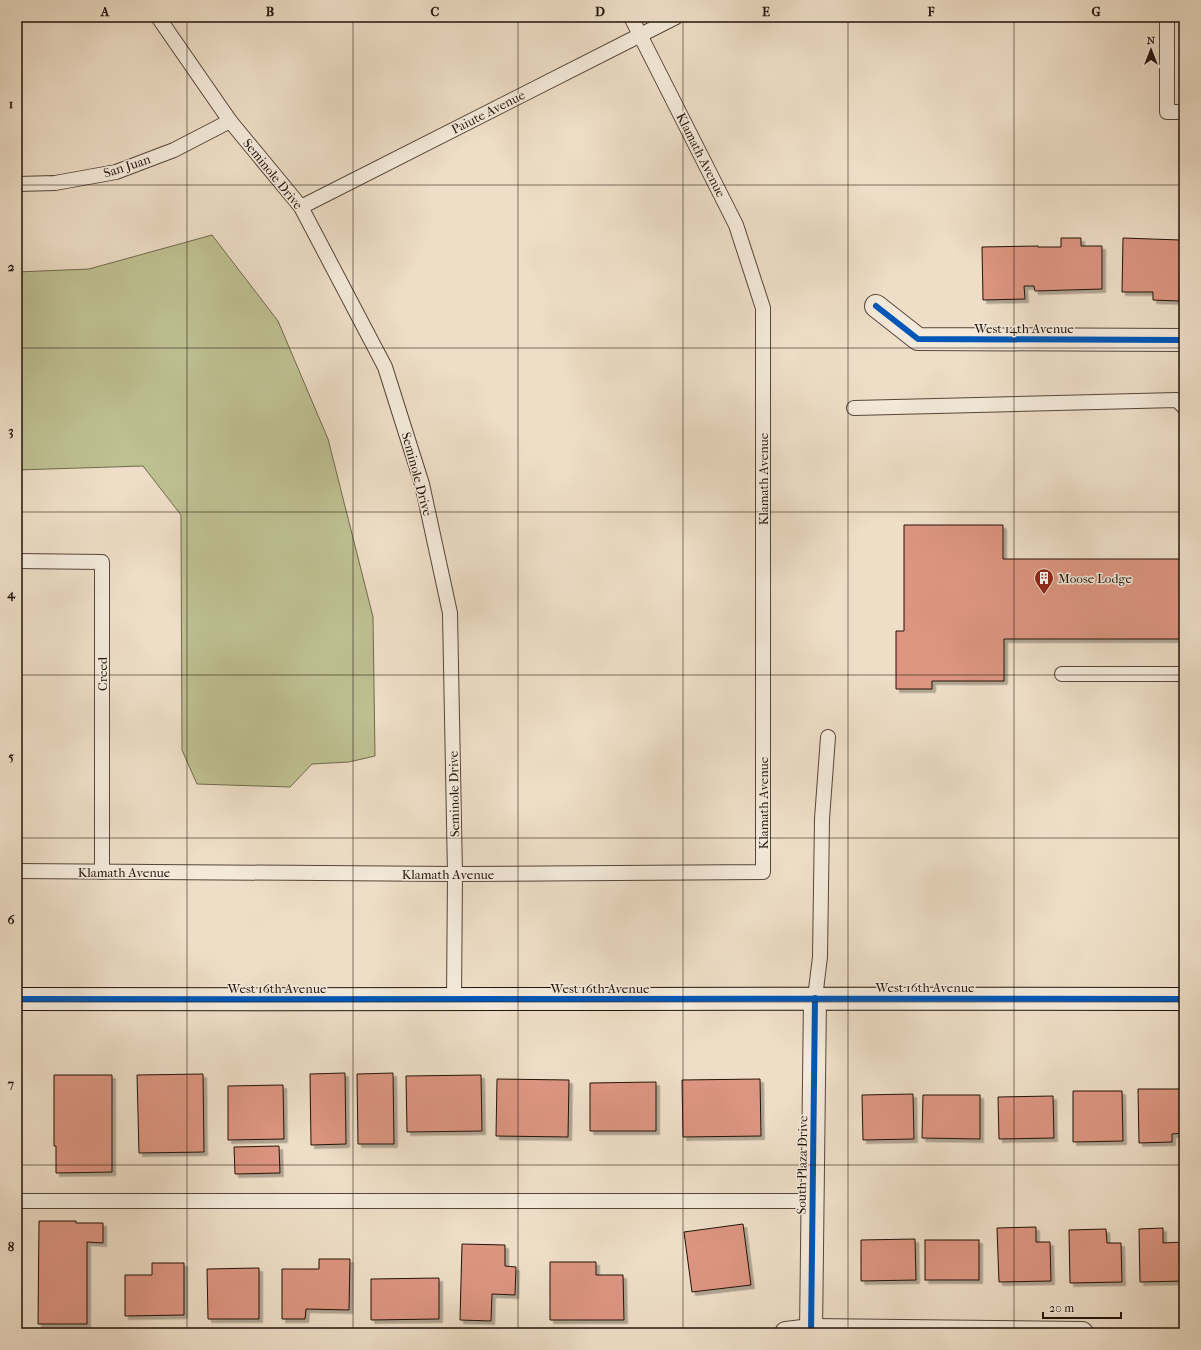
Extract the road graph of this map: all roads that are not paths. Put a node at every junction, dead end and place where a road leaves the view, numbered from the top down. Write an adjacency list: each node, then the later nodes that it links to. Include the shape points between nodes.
1 (158, 17): 7 (lane, Seminole Drive)
2 (631, 17): 5 (lane, Klamath Avenue)
3 (676, 17): 5 (lane, Paiute Avenue)
4 (1166, 17): 6 (lane, via 1167,112)
5 (640, 35): 9 (lane, Paiute Avenue); 20 (lane, Klamath Avenue, via 736,225 763,308 763,872)
6 (1184, 112)
7 (230, 121): 8 (lane, San Juan, via 174,150 116,172 55,183); 9 (lane, Seminole Drive)
8 (17, 184)
9 (301, 207): 20 (lane, Seminole Drive, via 385,367 422,484 450,613)
10 (876, 306): 11 (street, West 14th Avenue, via 918,339)
11 (1184, 340)
12 (1184, 407): 13 (lane, via 1177,400)
13 (854, 408)
14 (17, 561): 19 (lane, Creed, via 102,562)
15 (1062, 674): 16 (lane)
16 (1184, 674)
17 (828, 737): 21 (lane, via 822,819 820,958)
18 (17, 871): 19 (lane, Klamath Avenue)
19 (102, 872): 20 (lane, Klamath Avenue)
20 (455, 874): 24 (lane, Seminole Drive)
21 (814, 998): 23 (street, West 16th Avenue); 24 (street, West 16th Avenue); 26 (street, South Plaza Drive)
22 (17, 999): 24 (street, West 16th Avenue)
23 (1184, 999)
24 (454, 1000)
25 (17, 1202): 26 (lane)
26 (813, 1202): 27 (street, South Plaza Drive)
27 (811, 1332): 28 (street); 29 (street)
28 (786, 1333)
29 (1082, 1333)

